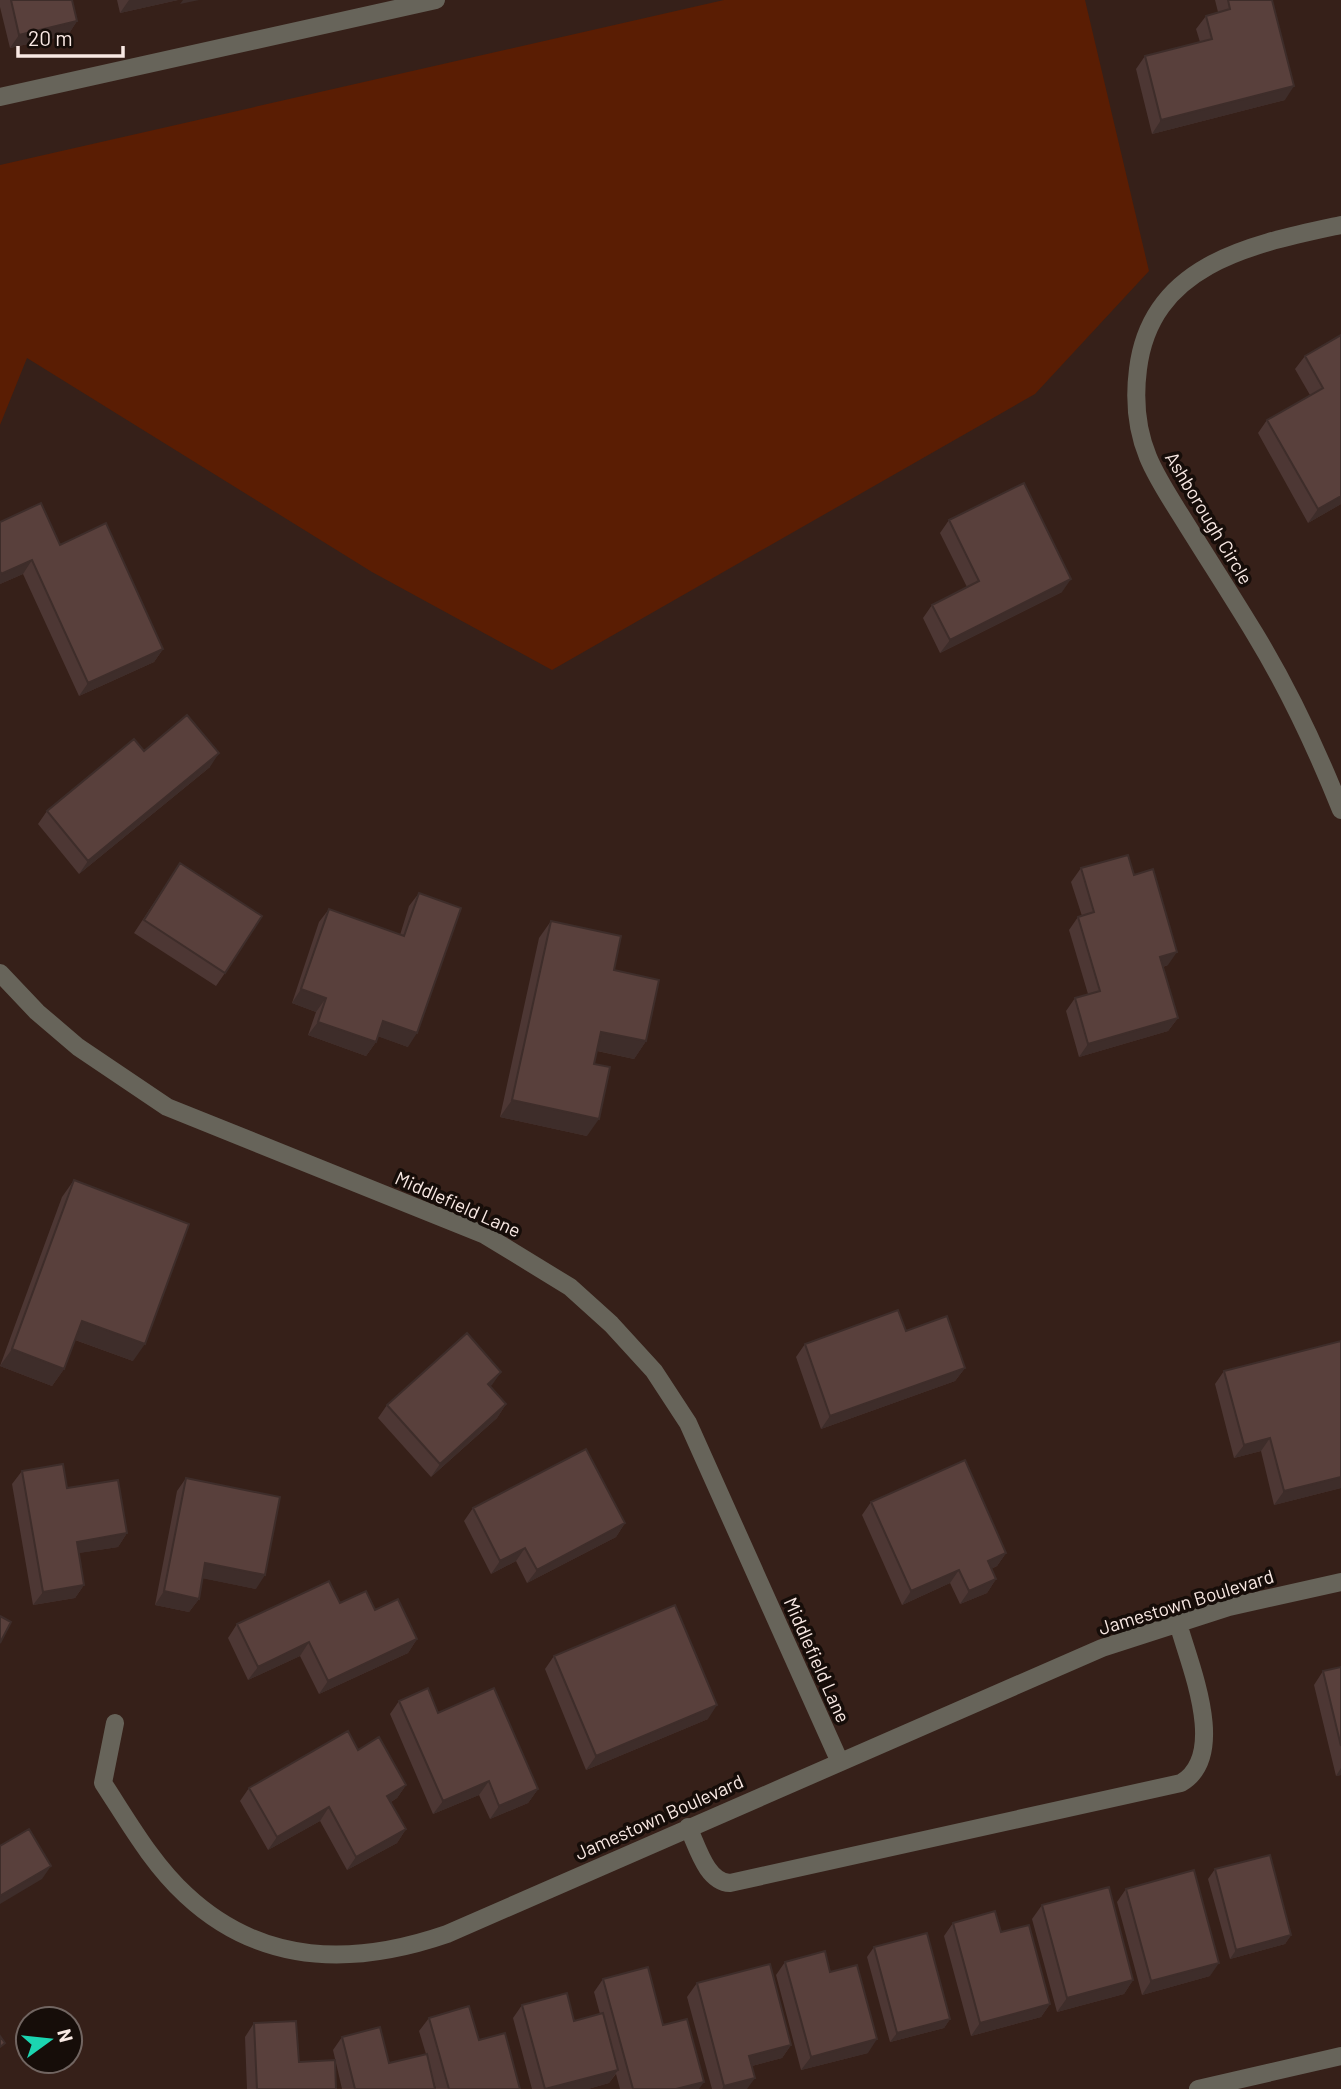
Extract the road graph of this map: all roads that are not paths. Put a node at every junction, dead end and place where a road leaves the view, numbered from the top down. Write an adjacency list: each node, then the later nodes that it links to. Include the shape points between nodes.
1 (436, 0): 2 (street)
2 (0, 97)
3 (1341, 225): 4 (street, Ashborough Circle, via 1269,240 1234,253 1174,290 1150,321 1135,388 1136,423 1148,459 1257,637)
4 (1341, 810)
5 (0, 973): 9 (street, Middlefield Lane, via 78,1047 167,1107 485,1234 570,1287 611,1324 653,1371 688,1423)
6 (1341, 1582): 7 (street, Jamestown Boulevard)
7 (1178, 1623): 9 (street, Jamestown Boulevard, via 1102,1648); 10 (street, via 1204,1722 1205,1744 1197,1768 1181,1783 730,1883 713,1875)
8 (115, 1723): 10 (street, Jamestown Boulevard, via 103,1783 156,1861 185,1895 215,1919 288,1950 352,1956 415,1945)
9 (839, 1760): 10 (street, Jamestown Boulevard)
10 (688, 1827)
11 (1341, 2056): 12 (street)
12 (1198, 2089)

